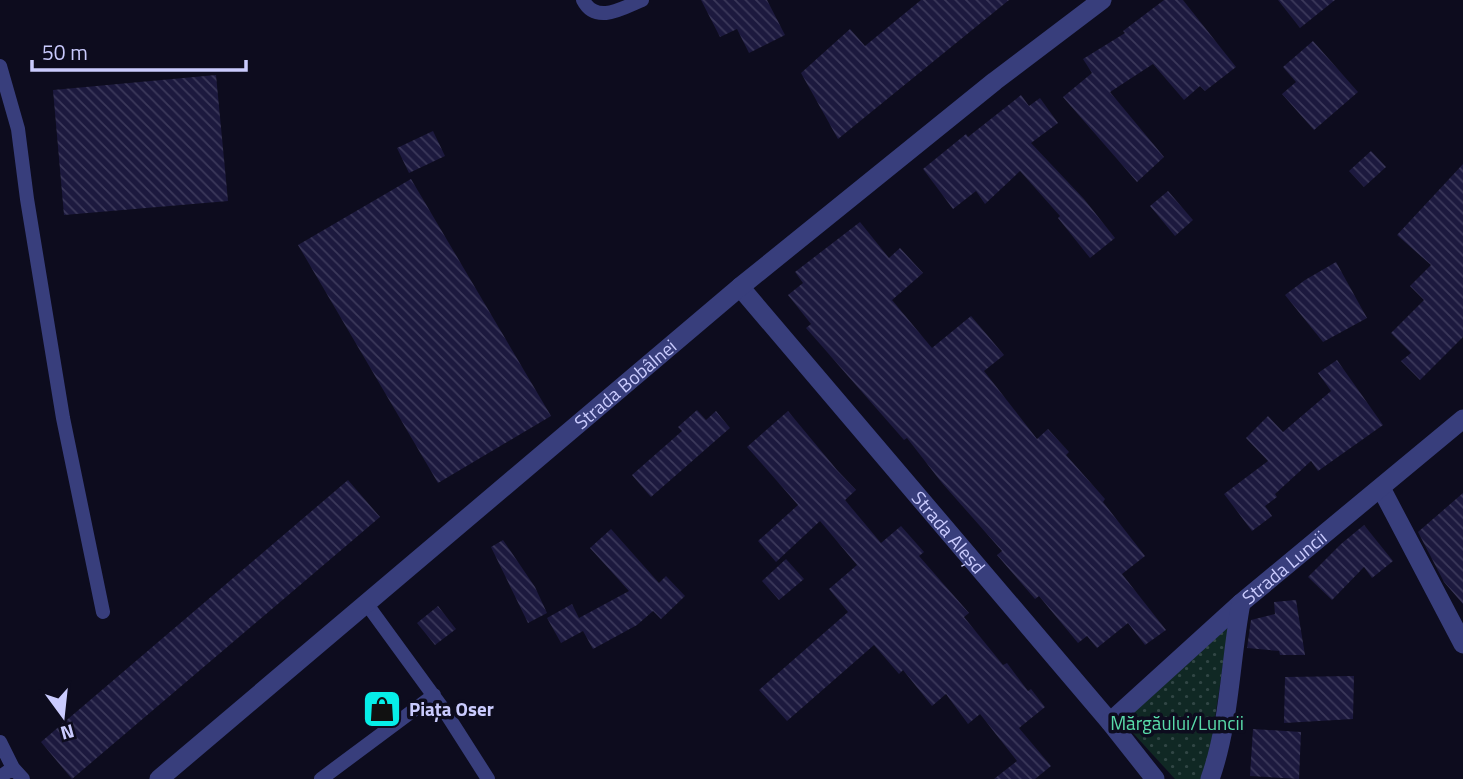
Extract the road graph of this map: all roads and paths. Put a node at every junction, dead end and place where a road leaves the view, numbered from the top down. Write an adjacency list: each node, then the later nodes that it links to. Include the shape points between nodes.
1 (583, 0): 2 (lane, via 596,13 613,12)
2 (642, 0)
3 (1102, 0): 5 (street, Strada Bobâlnei)
4 (0, 66): 10 (lane, via 18,129 63,418)
5 (740, 287): 8 (street, Strada Bobâlnei); 13 (street, Strada Aleșd)
6 (1463, 419): 7 (street, Strada Luncii)
7 (1381, 488): 9 (street, Strada Luncii); 11 (street)
8 (366, 603): 12 (lane); 17 (street, Strada Bobâlnei)
9 (1241, 603): 13 (street, Strada Luncii); 21 (street, via 1228,698)
10 (103, 612)
11 (1463, 644)
12 (434, 695): 18 (lane); 19 (lane)
13 (1110, 722): 20 (street, Strada Aleșd)
14 (0, 742): 15 (lane)
15 (18, 774): 16 (lane)
16 (0, 777)
17 (159, 779)
18 (321, 779)
19 (488, 779)
20 (1155, 779)
21 (1210, 779)

